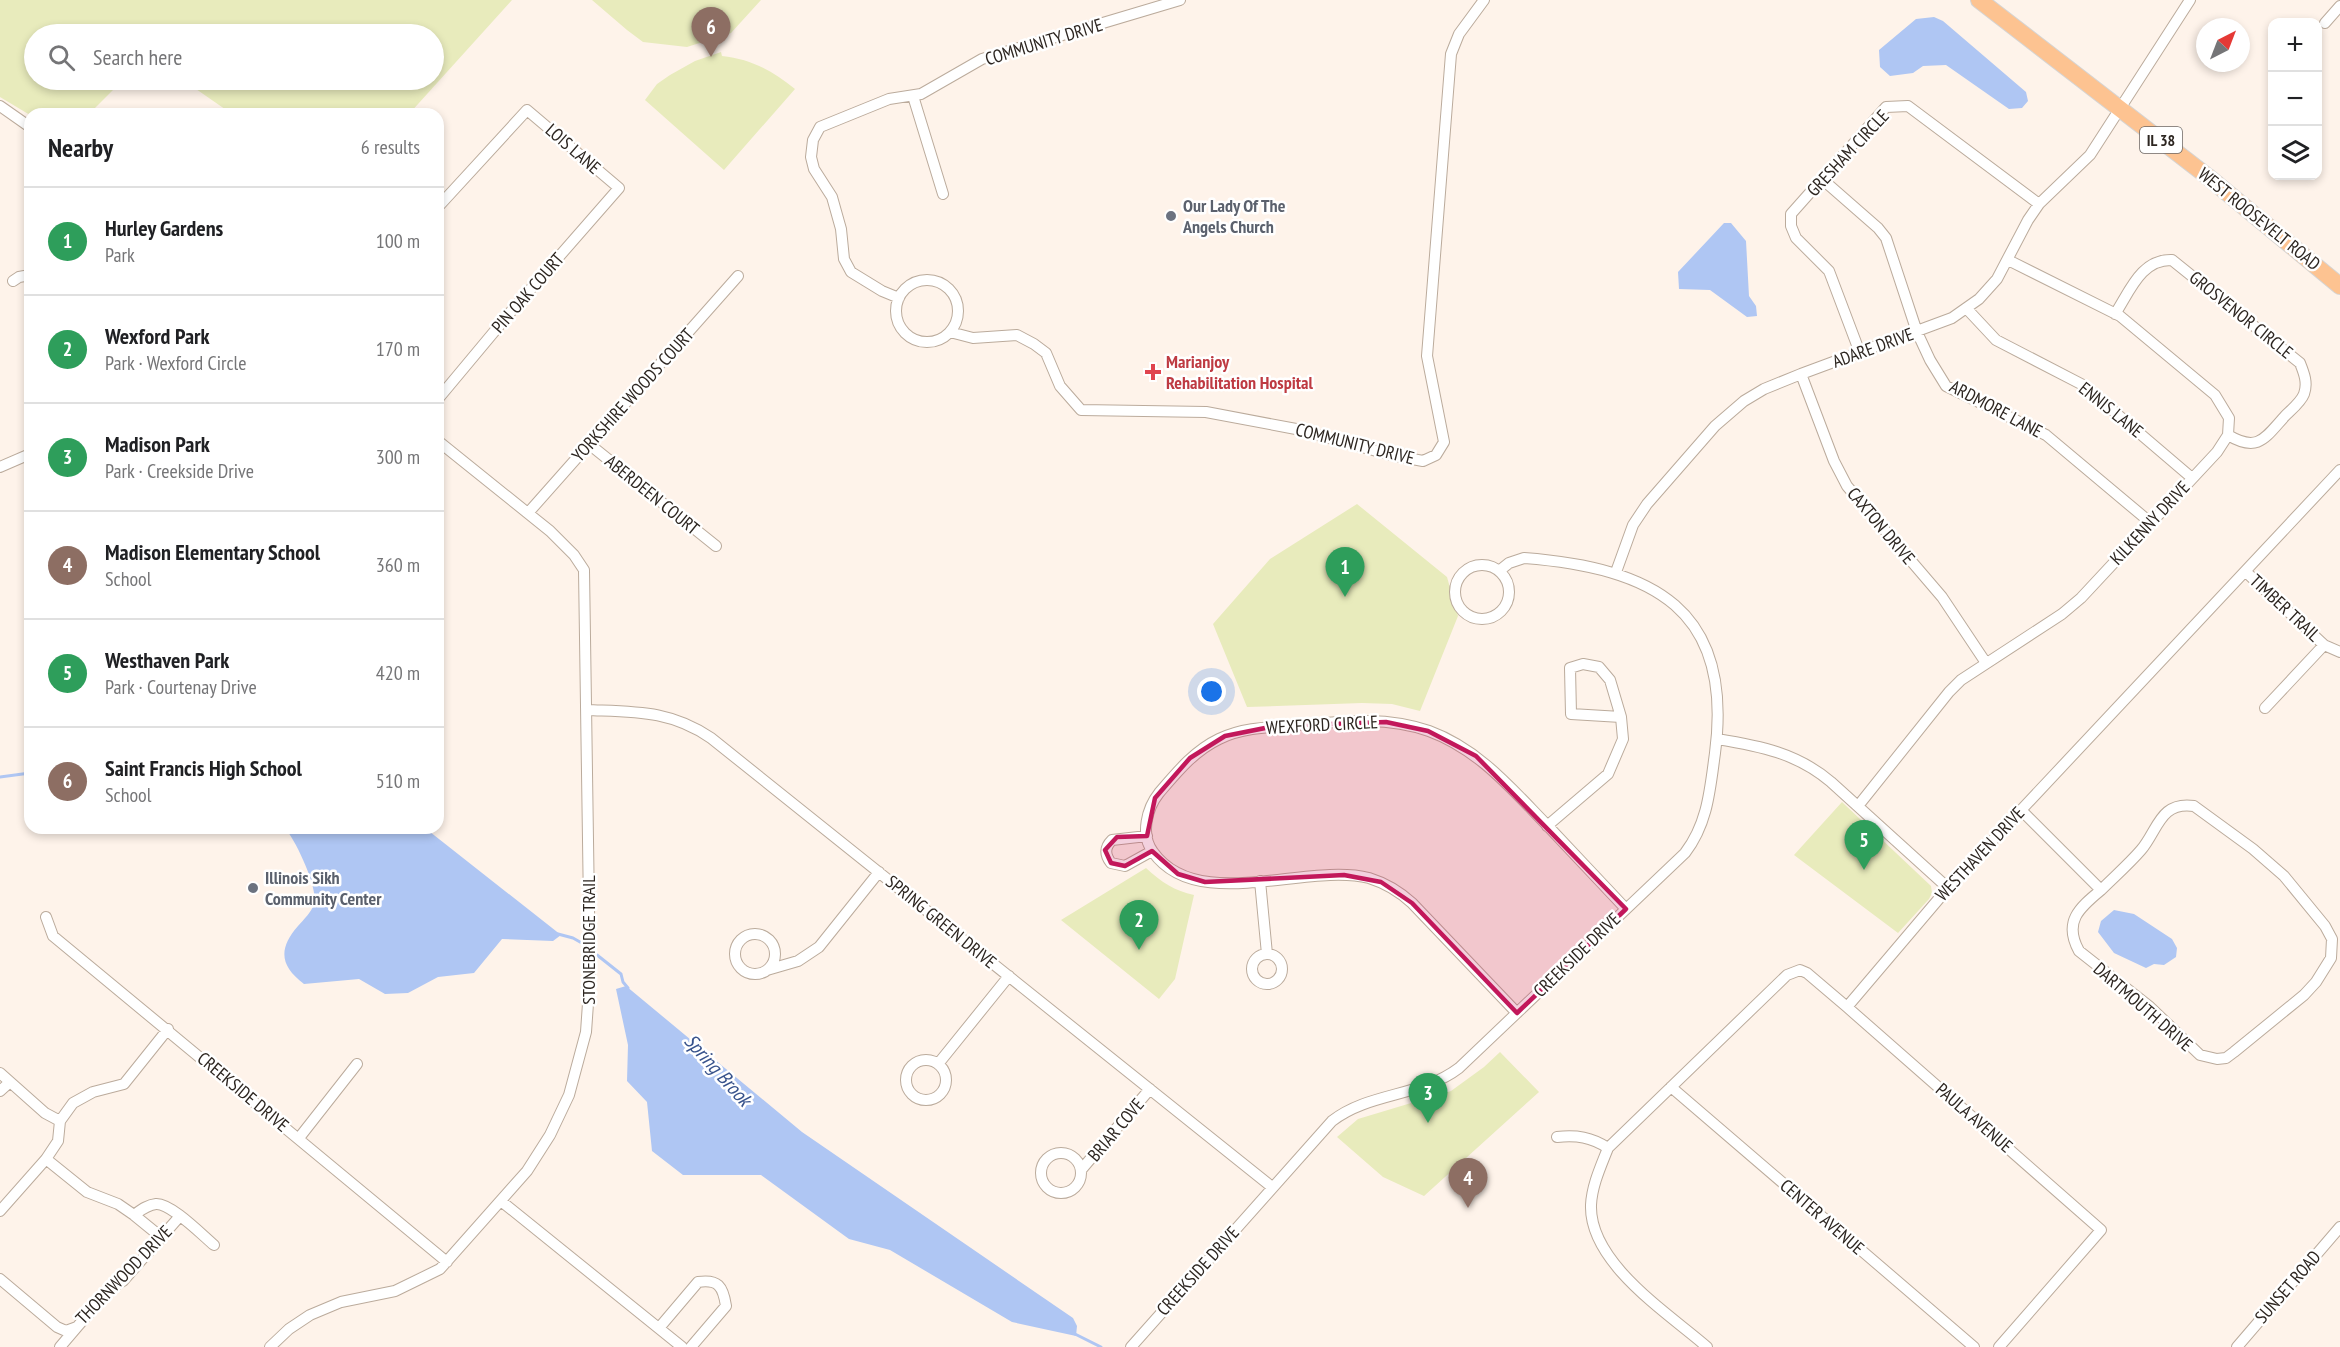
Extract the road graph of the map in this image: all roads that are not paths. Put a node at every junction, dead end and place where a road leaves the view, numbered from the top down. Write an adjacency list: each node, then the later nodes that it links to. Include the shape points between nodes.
1 (1180, 0): 7 (street, COMMUNITY DRIVE, via 982,59)
2 (1484, 0): 24 (street, COMMUNITY DRIVE, via 1458,34 1451,54 1427,356 1444,442 1436,455 1423,461 1296,429 1206,412 1081,410 1060,386 1046,353 1034,344 1017,335 974,338)
3 (2190, 0): 9 (street, ADARE DRIVE)
4 (1983, 1): 9 (main road, WEST ROOSEVELT ROAD / IL 38)
5 (2340, 6): 6 (street)
6 (2325, 23)
7 (913, 96): 13 (street); 21 (street, COMMUNITY DRIVE, via 889,99 820,128 813,140 811,157 832,197 844,258 851,272)
8 (0, 106): 10 (street)
9 (2120, 109): 15 (street, ADARE DRIVE, via 2082,164); 20 (main road, WEST ROOSEVELT ROAD / IL 38, via 2250,209)
10 (24, 123)
11 (1822, 179): 15 (street, GRESHAM CIRCLE, via 1886,107 1908,106); 25 (street, ARDMORE LANE, via 1886,238); 26 (street, GRESHAM CIRCLE, via 1791,214 1791,226 1796,238 1829,271)
12 (619, 188): 14 (street, LOIS LANE, via 527,110); 28 (street, PIN OAK COURT)
13 (943, 194)
14 (444, 200)
15 (2039, 204): 16 (street, ADARE DRIVE)
16 (2008, 260): 22 (street, ADARE DRIVE, via 1992,286); 23 (street)
17 (24, 276): 19 (street)
18 (738, 276): 30 (street, YORKSHIRE WOODS COURT)
19 (13, 281)
20 (2340, 286)
21 (899, 298): 24 (street, COMMUNITY DRIVE, via 897,317 907,334 934,341); 24 (street, via 913,283 934,280 944,285 957,301 956,322)
22 (1967, 309): 25 (street, ADARE DRIVE); 35 (street, ENNIS LANE, via 1996,340 2084,385)
23 (2115, 314): 29 (street, via 2215,395 2229,418); 29 (street, GROSVENOR CIRCLE, via 2141,273 2151,264 2172,260 2300,363 2306,379 2304,395 2262,441 2252,444)
24 (950, 332)
25 (1917, 332): 26 (street, ADARE DRIVE); 37 (street, ARDMORE LANE, via 1946,386 2046,435)
26 (1860, 352): 27 (street, ADARE DRIVE)
27 (1802, 374): 40 (street, ADARE DRIVE, via 1754,395 1715,426 1647,504 1633,525); 44 (street, CAXTON DRIVE, via 1847,486 1942,597)
28 (444, 392)
29 (2228, 435): 35 (street, KILKENNY DRIVE)
30 (589, 444): 36 (street, YORKSHIRE WOODS COURT); 38 (street, ABERDEEN COURT)
31 (444, 446): 36 (street, STONEBRIDGE TRAIL)
32 (24, 456): 33 (street)
33 (0, 466)
34 (2340, 470): 41 (street, WESTHAVEN DRIVE)
35 (2192, 478): 37 (street, KILKENNY DRIVE)
36 (528, 513): 46 (street, STONEBRIDGE TRAIL, via 560,540 584,570)
37 (2151, 523): 44 (street, KILKENNY DRIVE, via 2072,606)
38 (716, 546)
39 (1498, 571): 39 (street, via 1479,565 1460,575 1454,595 1464,613 1484,619 1503,609 1509,589); 40 (street, CREEKSIDE DRIVE, via 1524,558)
40 (1616, 572): 48 (street, CREEKSIDE DRIVE, via 1660,593 1688,618 1699,634 1716,677)
41 (2246, 572): 42 (street, TIMBER TRAIL); 50 (street, WESTHAVEN DRIVE)
42 (2324, 645): 43 (street, TIMBER TRAIL); 45 (street, TIMBER TRAIL)
43 (2340, 652)
44 (1986, 663): 49 (street, KILKENNY DRIVE, via 1949,692)
45 (2265, 708)
46 (587, 710): 54 (street, SPRING GREEN DRIVE, via 660,714 699,729); 80 (street, STONEBRIDGE TRAIL, via 590,975 586,1032 569,1095 540,1153)
47 (1621, 717): 47 (street, via 1610,680 1599,667 1583,664 1570,668 1571,714); 51 (street, via 1623,738 1608,774)
48 (1717, 739): 49 (street, via 1773,749 1798,759); 58 (street, CREEKSIDE DRIVE, via 1708,804 1699,832 1685,853)
49 (1858, 806): 56 (street)
50 (2021, 810): 56 (street, WESTHAVEN DRIVE); 57 (street)
51 (1547, 826): 52 (street, WEXFORD CIRCLE, via 1490,767 1455,742 1412,726 1361,720 1245,730 1217,740 1190,758 1155,798 1146,822); 58 (street, WEXFORD CIRCLE)
52 (1147, 836): 53 (street, WEXFORD CIRCLE); 53 (street, via 1112,840 1105,850 1106,857 1111,863 1125,866)
53 (1152, 851): 55 (street, WEXFORD CIRCLE, via 1162,863 1191,879)
54 (879, 872): 61 (street, via 819,947 798,961); 62 (street, SPRING GREEN DRIVE)
55 (1260, 881): 60 (street); 64 (street, WEXFORD CIRCLE, via 1344,874 1393,888)
56 (1948, 888): 63 (street, WESTHAVEN DRIVE)
57 (2101, 890): 57 (street, DARTMOUTH DRIVE, via 2140,851 2166,813 2184,805 2194,806 2257,853 2296,890 2332,939 2331,958 2304,995 2226,1058 2208,1058 2192,1050 2150,1007 2079,951 2072,923)
58 (1626, 909): 64 (street, CREEKSIDE DRIVE)
59 (46, 917): 65 (street, CREEKSIDE DRIVE, via 53,936)
60 (1267, 954)
61 (767, 970)
62 (1008, 976): 67 (street); 71 (street, SPRING GREEN DRIVE)
63 (1847, 1007): 70 (street, via 1805,971 1791,972); 99 (street, PAULA AVENUE, via 2101,1230)
64 (1517, 1013): 79 (street, CREEKSIDE DRIVE, via 1443,1079 1366,1102 1341,1114)
65 (168, 1029): 73 (street, via 124,1084 93,1092 74,1103); 75 (street, CREEKSIDE DRIVE)
66 (357, 1064): 75 (street)
67 (938, 1064)
68 (0, 1073): 69 (street)
69 (10, 1082): 72 (street); 73 (street)
70 (1671, 1087): 76 (street); 98 (street, CENTER AVENUE)
71 (1150, 1089): 78 (street, BRIAR COVE); 79 (street, SPRING GREEN DRIVE)
72 (0, 1090)
73 (60, 1121): 77 (street, via 58,1141)
74 (1557, 1137): 76 (street, via 1593,1139)
75 (299, 1138): 87 (street, CREEKSIDE DRIVE)
76 (1608, 1148): 97 (street, via 1595,1179 1591,1207 1603,1249 1621,1273)
77 (46, 1159): 81 (street); 82 (street, via 87,1192)
78 (1081, 1170)
79 (1272, 1187): 96 (street, CREEKSIDE DRIVE)
80 (501, 1202): 87 (street, STONEBRIDGE TRAIL); 90 (street)
81 (0, 1211)
82 (134, 1215): 83 (street, via 146,1206 158,1204); 85 (street)
83 (180, 1216): 85 (street, THORNWOOD DRIVE); 86 (street)
84 (2340, 1227): 100 (street, SUNSET ROAD)
85 (161, 1237): 89 (street, THORNWOOD DRIVE)
86 (214, 1245)
87 (447, 1262): 93 (street, STONEBRIDGE TRAIL, via 408,1286 341,1302 310,1315)
88 (0, 1279): 91 (street)
89 (77, 1327): 91 (street, THORNWOOD DRIVE); 92 (street)
90 (659, 1328): 94 (street); 95 (street, via 698,1282 719,1285 726,1306)
91 (61, 1329): 92 (street)
92 (61, 1346)
93 (270, 1347)
94 (682, 1347)
95 (691, 1347)
96 (1131, 1347)
97 (1707, 1347)
98 (1974, 1347)
99 (1999, 1347)
100 (2237, 1347)

